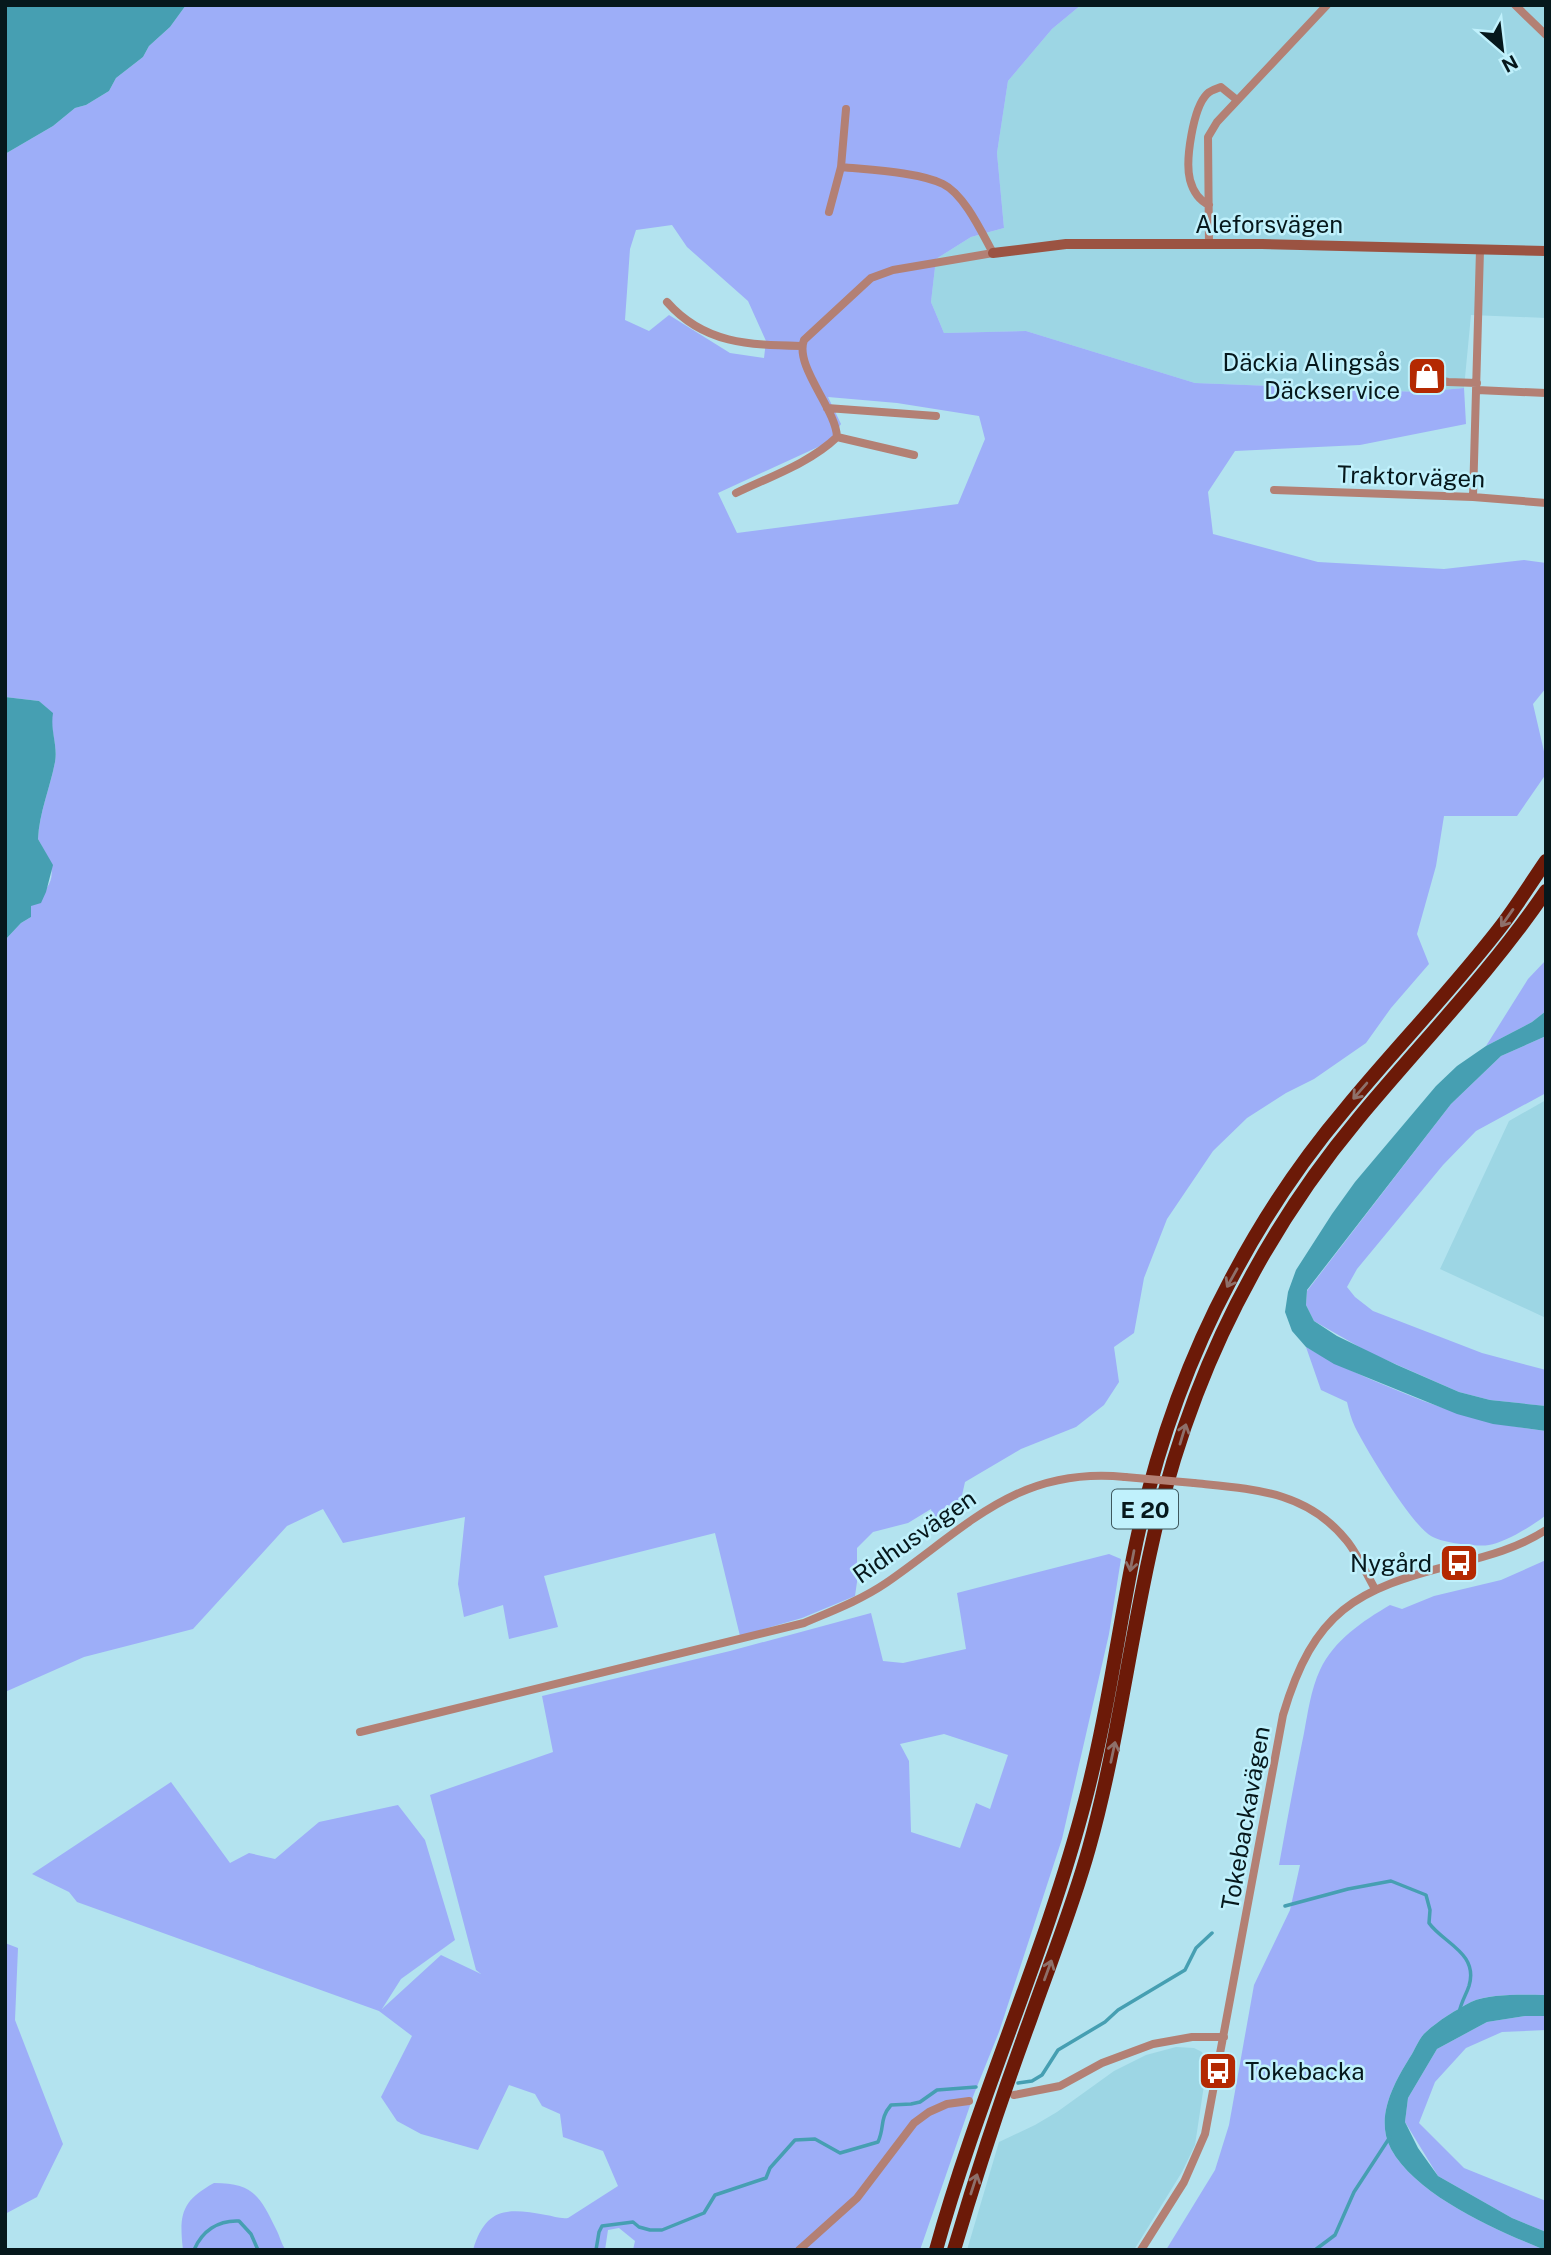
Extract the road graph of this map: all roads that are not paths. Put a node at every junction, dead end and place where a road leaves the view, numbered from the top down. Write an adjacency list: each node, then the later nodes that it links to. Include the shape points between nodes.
1 (1327, 5): 4 (street)
2 (1515, 5): 3 (street)
3 (1546, 35)
4 (1237, 100): 7 (street, via 1208,137); 7 (street, via 1222,87 1211,91 1193,128 1189,177 1200,201)
5 (846, 109): 6 (street)
6 (841, 167): 8 (street); 12 (street, via 944,184 961,200)
7 (1209, 205): 9 (street)
8 (829, 212)
9 (1209, 245): 10 (street, Aleforsvägen); 12 (street, Aleforsvägen, via 1066,244)
10 (1480, 250): 11 (street, Aleforsvägen); 16 (street)
11 (1546, 251)
12 (993, 253): 14 (street, Aleforsvägen, via 871,278 810,332)
13 (667, 302): 14 (street, via 691,325 723,340)
14 (801, 346): 18 (street, via 808,373)
15 (1428, 379): 16 (street)
16 (1477, 386): 17 (street); 24 (street)
17 (1546, 393)
18 (827, 408): 19 (street); 20 (street)
19 (936, 416)
20 (837, 437): 21 (street); 23 (street)
21 (914, 455)
22 (1274, 491): 24 (street, Traktorvägen)
23 (736, 493)
24 (1473, 497): 25 (street, Traktorvägen)
25 (1546, 503)
26 (1546, 861): 35 (highway, E 20, one-way to 35, via 1504,923 1345,1109 1295,1175 1231,1280 1195,1354 1166,1433 1133,1555 1107,1702 1074,1841)
27 (1546, 891): 36 (highway, E 20, one-way to 27, via 1088,1850 1113,1753 1152,1542 1190,1413 1227,1325 1277,1231 1327,1158 1480,980)
28 (1546, 1530): 29 (street, Tokebackavägen, via 1490,1556)
29 (1375, 1589): 30 (street, Ridhusvägen, bridge, via 1334,1527 1316,1512 1275,1493 1125,1477 1079,1477 1023,1491 974,1516 885,1584 804,1623); 31 (street, Tokebackavägen, via 1342,1611 1315,1639 1294,1680 1283,1715)
30 (360, 1732)
31 (1224, 2037): 32 (street, via 1153,2044 1102,2063 1060,2086); 37 (street, Tokebackavägen, via 1196,2158)
32 (1014, 2095)
33 (969, 2101): 34 (street, via 947,2104 914,2123 857,2198)
34 (799, 2250)
35 (936, 2250)
36 (954, 2250)
37 (1141, 2250)

